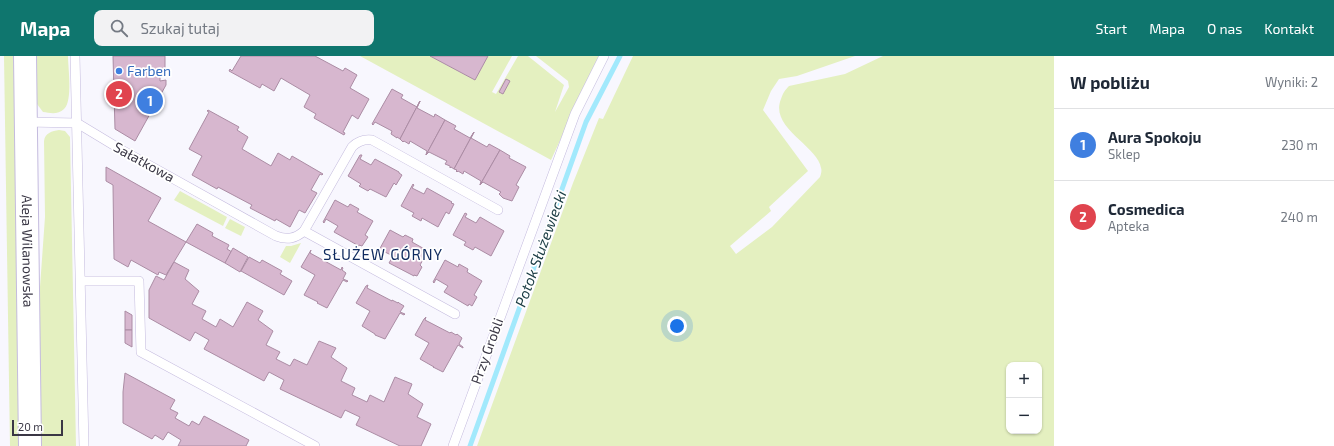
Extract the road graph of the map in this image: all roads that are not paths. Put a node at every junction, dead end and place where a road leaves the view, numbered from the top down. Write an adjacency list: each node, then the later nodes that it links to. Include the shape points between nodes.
1 (25, 56): 4 (main road, Aleja Wilanowska)
2 (75, 56): 5 (lane)
3 (604, 56): 13 (lane, Przy Grobli, via 575,114)
4 (26, 122): 5 (lane); 10 (main road, Aleja Wilanowska)
5 (77, 123): 7 (lane, Sałatkowa, via 282,238 294,238); 8 (lane)
6 (498, 210): 7 (lane, via 366,139 352,147)
7 (304, 231): 9 (lane)
8 (81, 281): 11 (lane); 12 (lane, via 143,283 141,352)
9 (455, 314)
10 (30, 446)
11 (84, 446)
12 (315, 446)
13 (453, 446)

